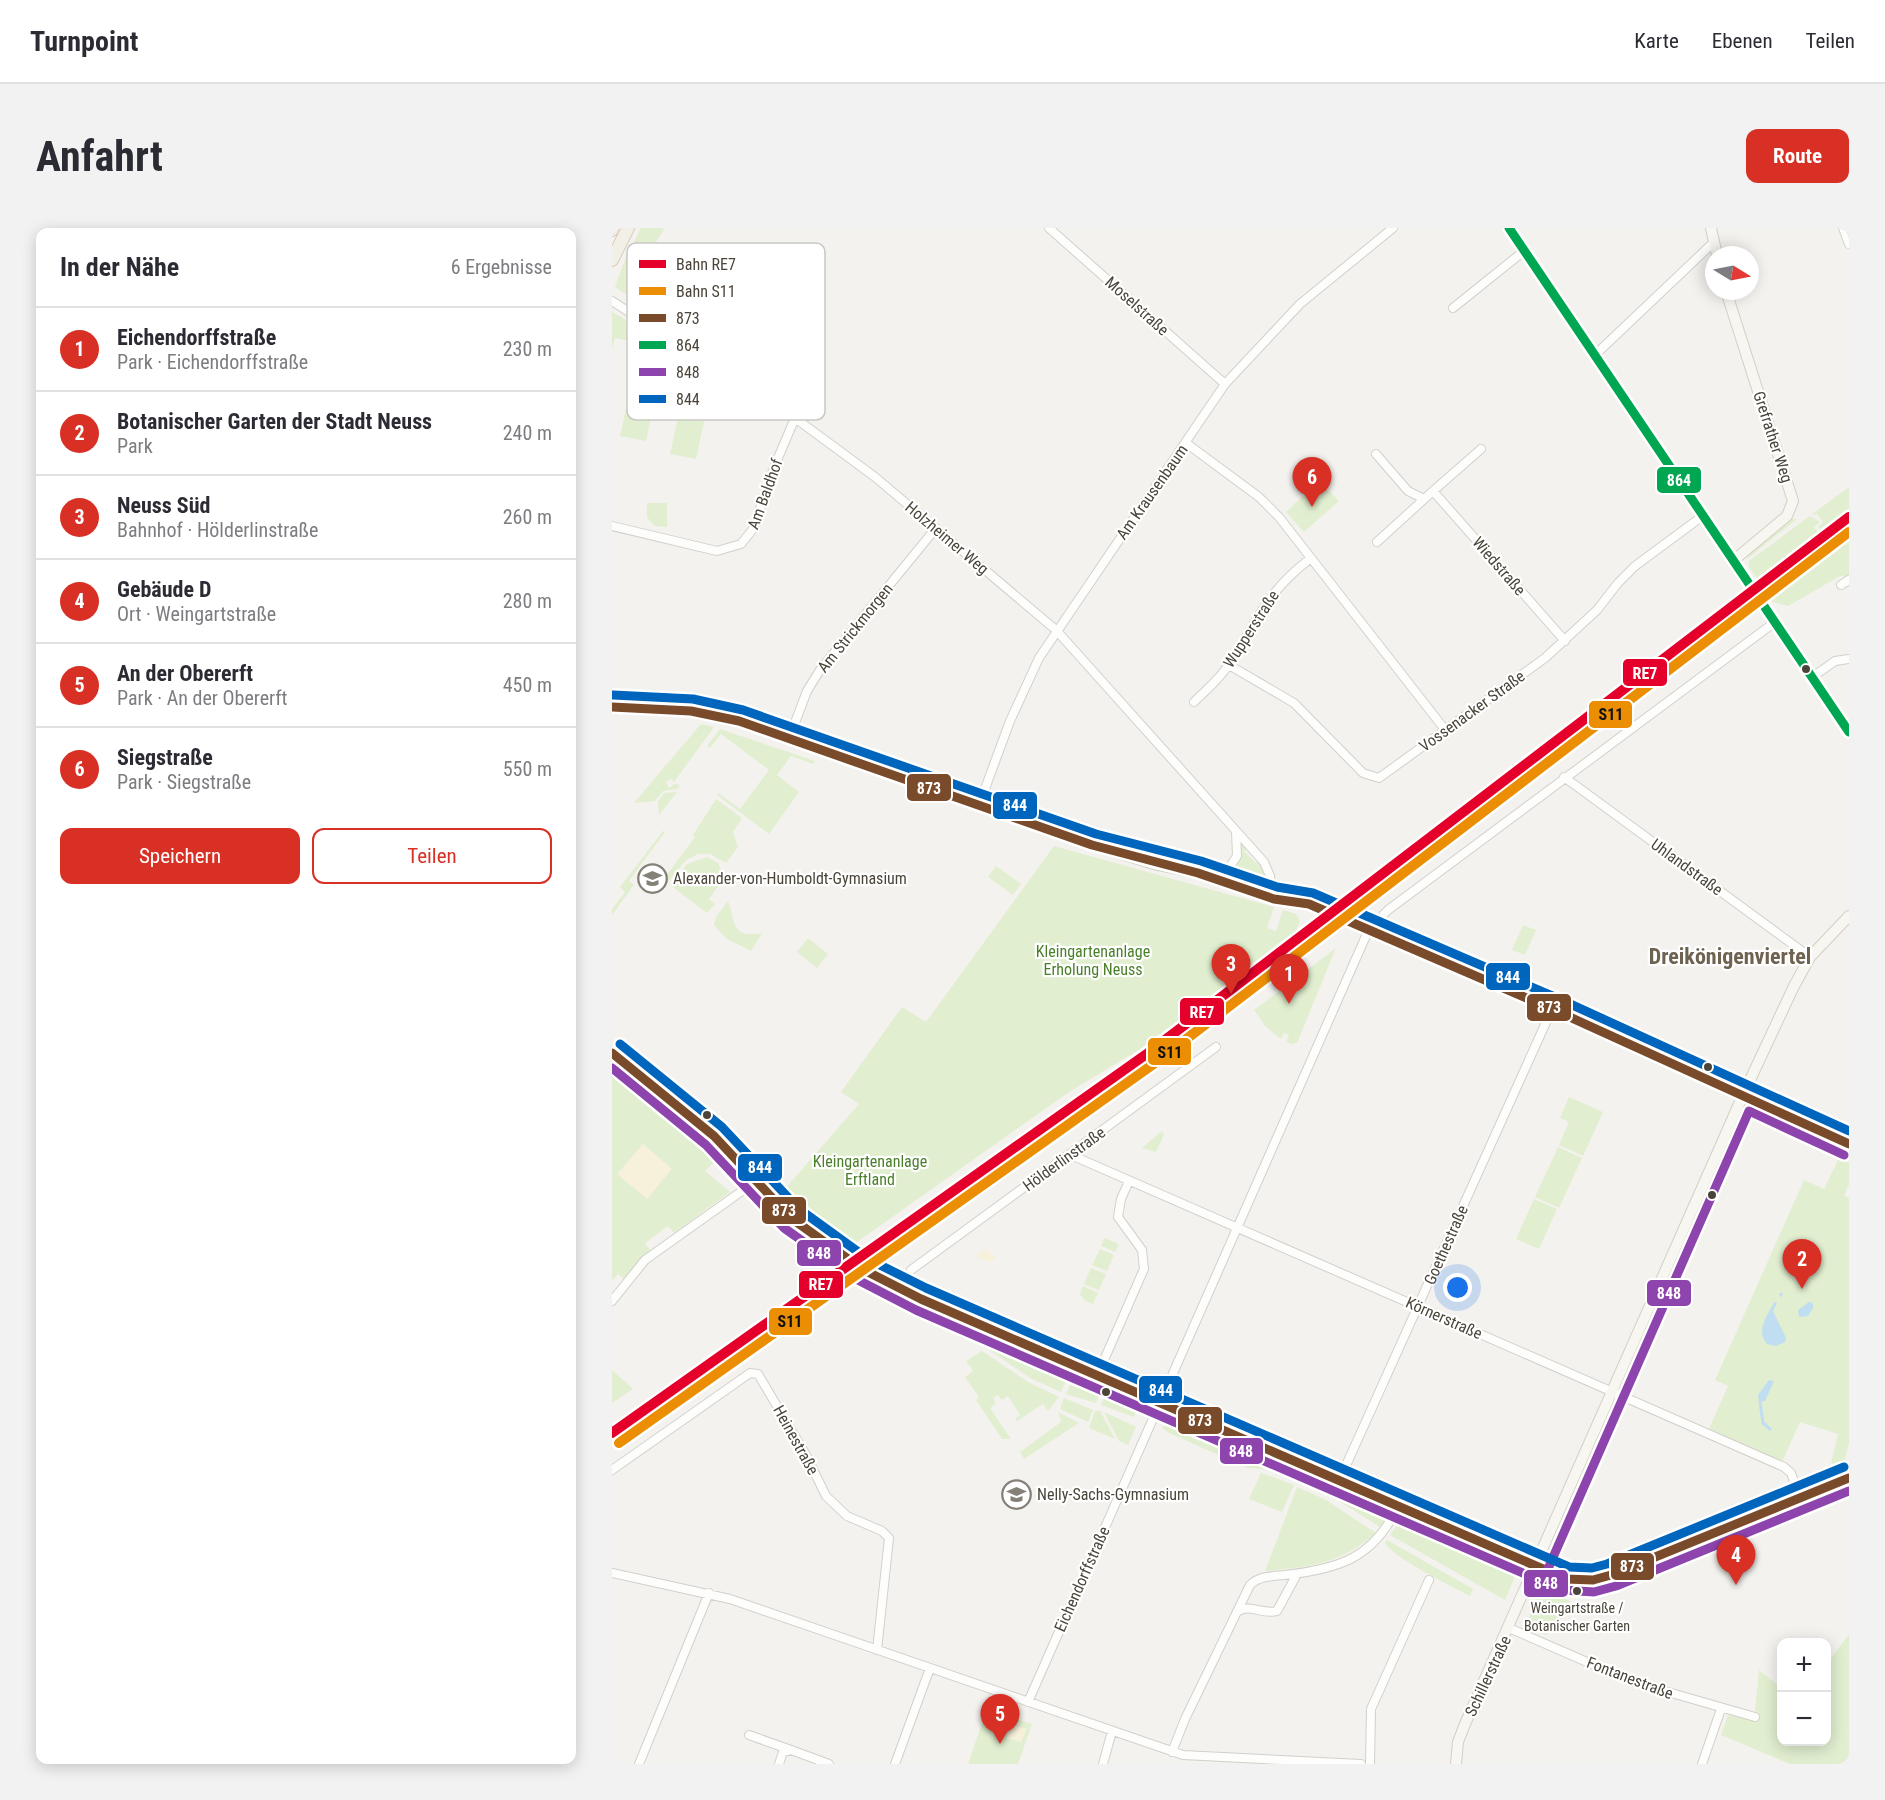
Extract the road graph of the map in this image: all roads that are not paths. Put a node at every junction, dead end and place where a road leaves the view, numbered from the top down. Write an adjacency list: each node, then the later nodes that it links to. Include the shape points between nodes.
1 (628, 228): 11 (main road)
2 (1049, 228): 17 (street, Moselstraße)
3 (1393, 228): 17 (street, Am Krausenbaum, via 1300,304)
4 (1509, 228): 10 (main road)
5 (1711, 228): 7 (main road)
6 (1843, 228): 8 (street)
7 (1714, 242): 9 (main road); 16 (street)
8 (1849, 244)
9 (1715, 246)
10 (1524, 251): 14 (street); 16 (main road)
11 (612, 260)
12 (1729, 300): 30 (main road, Grefrather Weg, via 1793,501 1787,516)
13 (612, 301): 15 (street, Holzheimer Weg)
14 (1453, 308)
15 (627, 311)
16 (1596, 354): 25 (main road)
17 (1225, 384): 20 (street, Am Krausenbaum)
18 (794, 420): 26 (street, Am Baldhof, via 753,529 741,544 717,551)
19 (798, 420): 27 (street, Holzheimer Weg)
20 (1186, 443): 29 (street, via 1272,508); 32 (street, Am Krausenbaum)
21 (1481, 449): 23 (street)
22 (1376, 454): 24 (street, via 1408,491)
23 (1433, 491): 24 (street); 33 (street, Wiedstraße)
24 (1424, 499): 28 (street)
25 (1704, 515): 30 (main road); 33 (street, Vossenacker Straße, via 1635,566)
26 (612, 526)
27 (936, 528): 32 (street, Holzheimer Weg); 41 (street, Am Strickmorgen, via 820,670 804,697)
28 (1377, 542)
29 (1311, 558): 35 (street, Wupperstraße, via 1269,598); 39 (street)
30 (1734, 560): 31 (main road)
31 (1774, 622): 36 (main road); 42 (street)
32 (1056, 630): 43 (street, Am Krausenbaum, via 1010,721); 44 (street, Holzheimer Weg)
33 (1565, 641): 39 (street, Vossenacker Straße)
34 (1849, 659): 36 (street, via 1835,661)
35 (1229, 665): 37 (street, Wupperstraße); 39 (street, Vossenacker Straße, via 1294,704 1368,776 1385,775)
36 (1811, 678): 40 (main road)
37 (1194, 702)
38 (612, 707): 41 (main road, via 709,714)
39 (1446, 731)
40 (1849, 732)
41 (790, 736): 43 (main road)
42 (1564, 777): 48 (street); 49 (street, Uhlandstraße)
43 (979, 805): 45 (main road, via 1154,864 1198,873)
44 (1236, 830): 45 (street, via 1238,856); 46 (street, Holzheimer Weg, via 1267,867)
45 (1226, 873): 46 (main road)
46 (1271, 886): 48 (main road)
47 (1849, 916): 49 (main road, Schillerstraße)
48 (1369, 928): 50 (main road); 58 (street, Eichendorffstraße)
49 (1810, 957): 53 (main road, Schillerstraße)
50 (1552, 1009): 53 (main road); 61 (street, Goethestraße)
51 (1216, 1047): 55 (street, Hölderlinstraße)
52 (612, 1053): 56 (main road, via 714,1136)
53 (1743, 1095): 54 (main road); 63 (main road, Schillerstraße)
54 (1849, 1144)
55 (1071, 1155): 57 (street, Körnerstraße); 59 (street, Hölderlinstraße)
56 (756, 1181): 60 (street, via 645,1260); 62 (main road, via 791,1218 872,1274)
57 (1129, 1181): 58 (street, Körnerstraße); 62 (street, via 1118,1217 1142,1250 1144,1269)
58 (1235, 1227): 61 (street, Körnerstraße); 64 (street, Eichendorffstraße)
59 (911, 1270)
60 (612, 1301)
61 (1419, 1307): 63 (street, Körnerstraße); 67 (street, Goethestraße)
62 (1097, 1376): 64 (main road)
63 (1612, 1392): 68 (street, Körnerstraße, via 1784,1467 1791,1473); 70 (main road, Schillerstraße)
64 (1158, 1403): 67 (main road); 79 (street, Eichendorffstraße)
65 (612, 1470): 77 (street, Heinestraße, via 750,1373 758,1374 826,1496 847,1516 889,1538)
66 (1849, 1478): 68 (main road)
67 (1339, 1481): 69 (main road)
68 (1800, 1498): 70 (main road, via 1593,1580 1566,1579)
69 (1398, 1506): 70 (main road); 72 (street, via 1385,1531 1365,1551 1337,1565)
70 (1536, 1566): 76 (main road, Schillerstraße)
71 (612, 1573): 74 (street)
72 (1297, 1574): 75 (street, via 1253,1582); 75 (street, via 1277,1611)
73 (1429, 1580): 94 (street, via 1371,1709)
74 (709, 1593): 77 (street); 87 (street)
75 (1238, 1611): 85 (street)
76 (1509, 1628): 80 (street, Fontanestraße, via 1633,1682); 95 (main road, Schillerstraße, via 1458,1742)
77 (877, 1650): 78 (street)
78 (930, 1668): 79 (street); 91 (street)
79 (1028, 1702): 82 (street)
80 (1721, 1709): 81 (street, Fontanestraße); 96 (street)
81 (1755, 1717)
82 (1113, 1731): 85 (street); 92 (street)
83 (749, 1736): 84 (street)
84 (791, 1750): 86 (street); 88 (street, via 783,1752)
85 (1173, 1752): 93 (street)
86 (805, 1755): 89 (street); 90 (street)
87 (639, 1764)
88 (780, 1764)
89 (798, 1764)
90 (829, 1764)
91 (895, 1764)
92 (1103, 1764)
93 (1361, 1764)
94 (1370, 1764)
95 (1456, 1764)
96 (1702, 1764)

